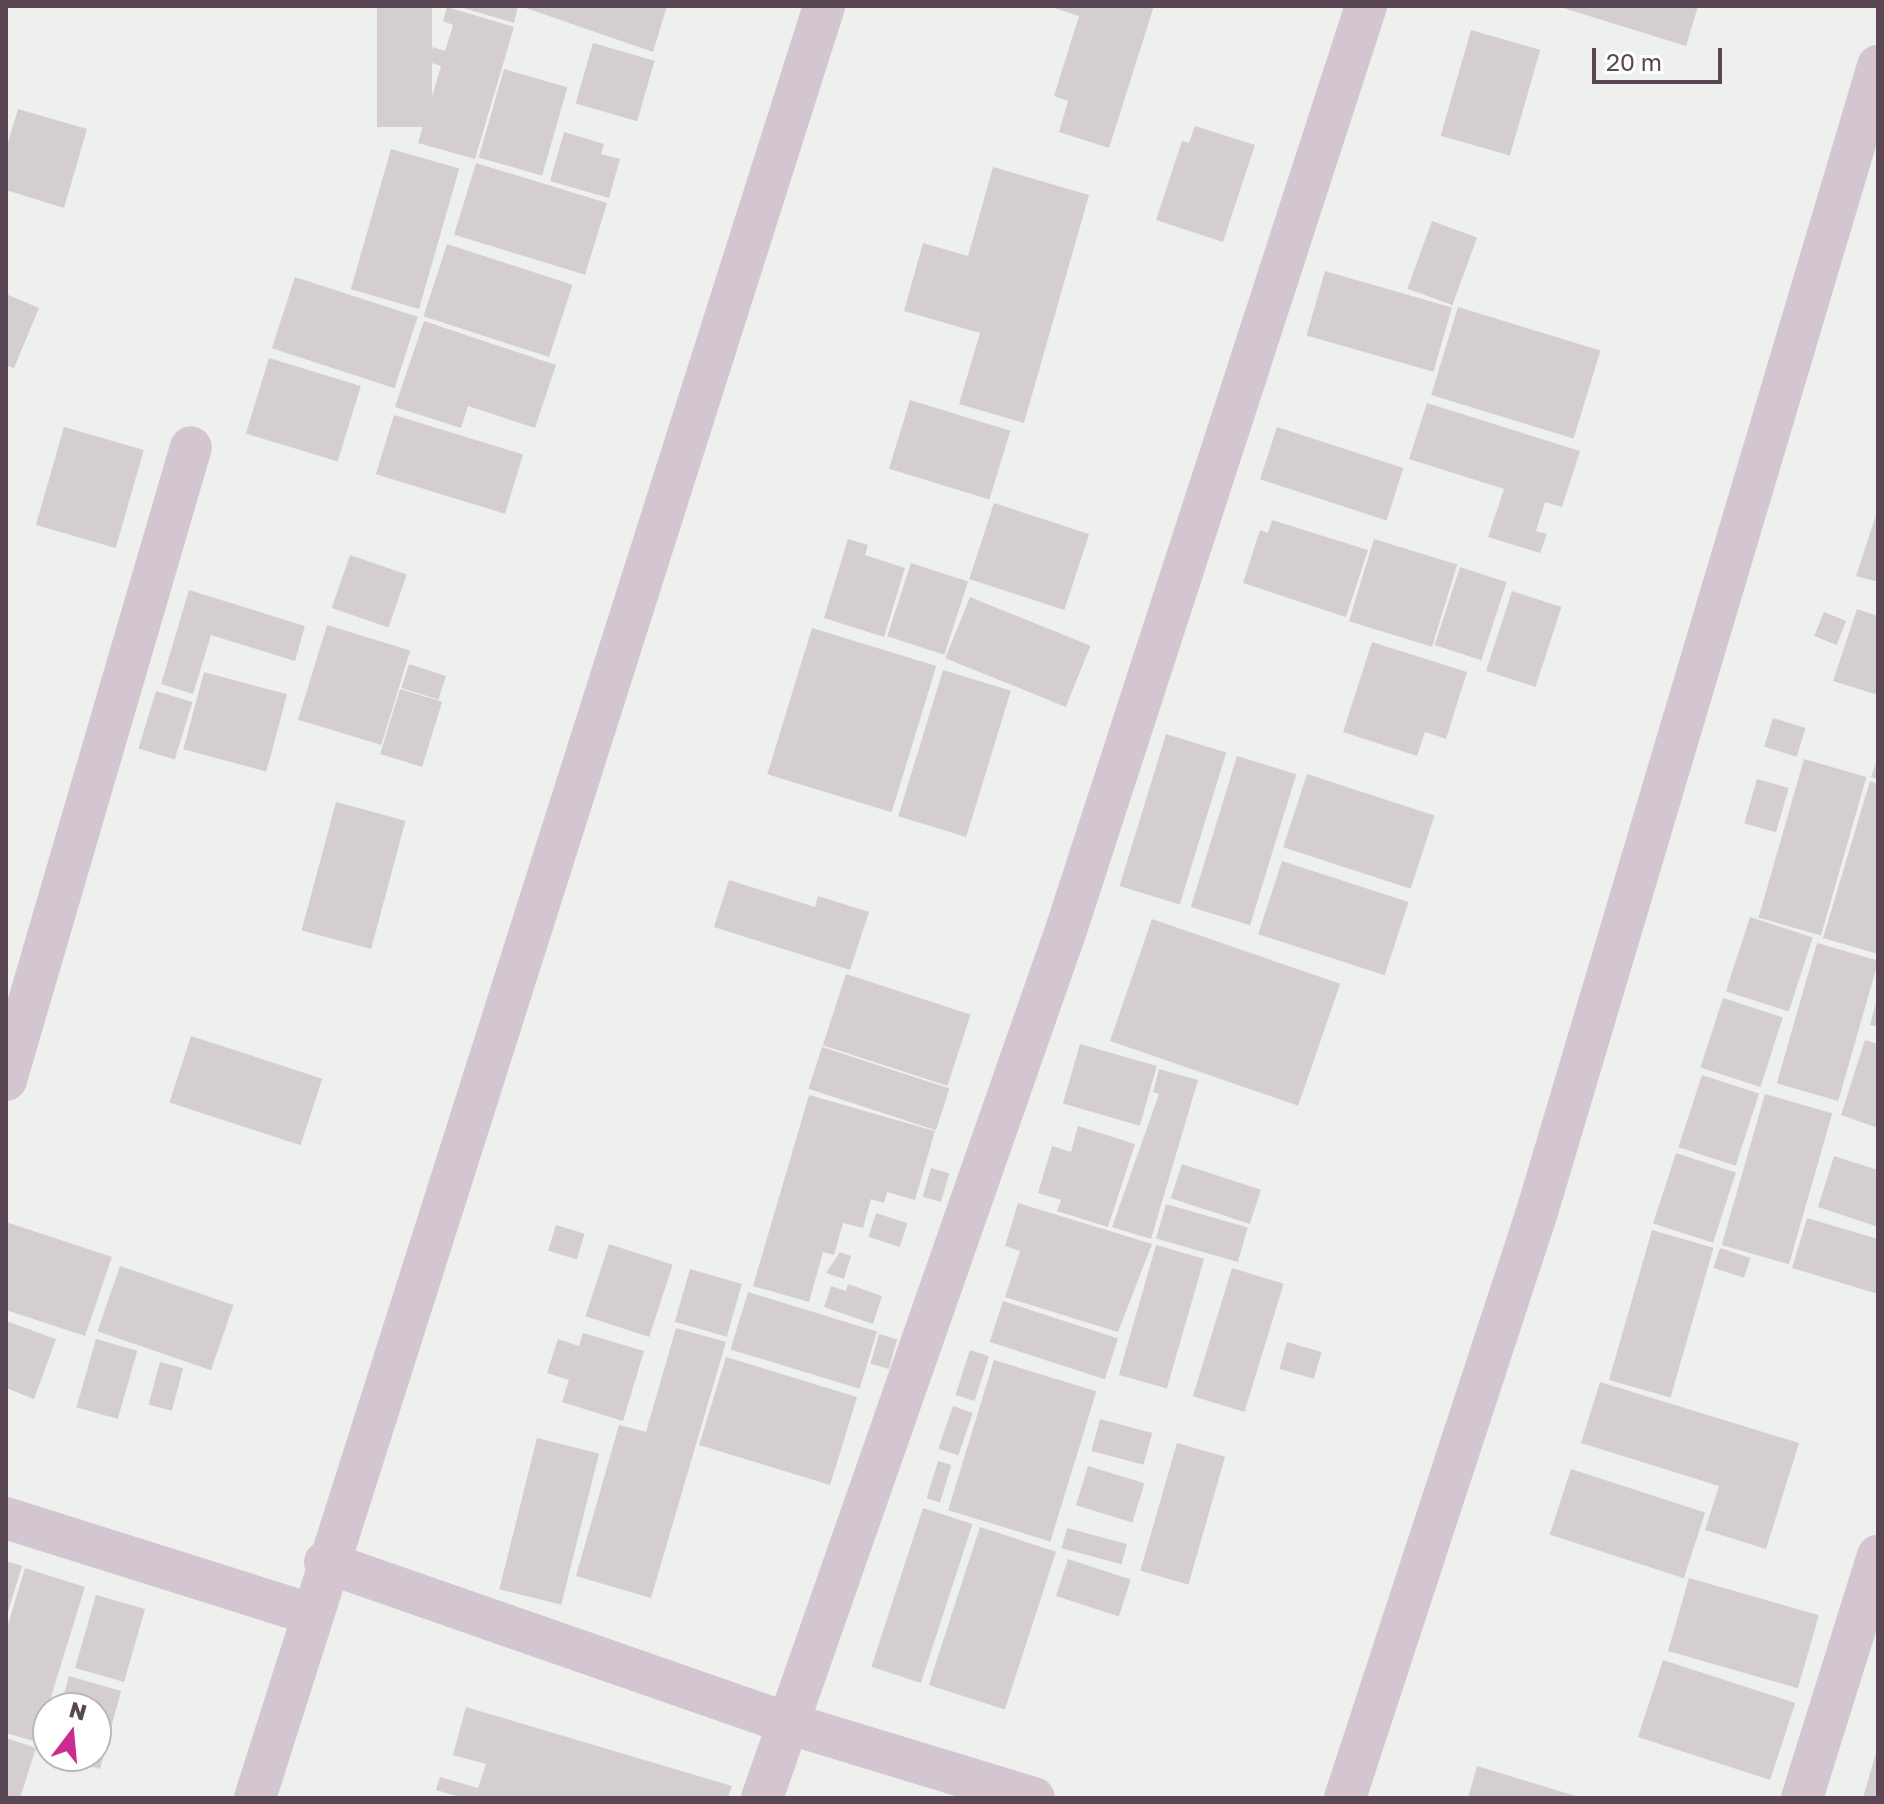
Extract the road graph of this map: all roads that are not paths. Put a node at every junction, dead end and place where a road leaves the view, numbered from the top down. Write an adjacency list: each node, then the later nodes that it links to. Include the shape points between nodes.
1 (824, 6): 8 (street, via 517,986)
2 (1366, 6): 10 (street, via 1067,927)
3 (1878, 66): 14 (street, via 1537,1212)
4 (191, 447): 5 (street)
5 (6, 1080)
6 (6, 1518): 9 (street)
7 (1878, 1556): 15 (street)
8 (325, 1562): 9 (street); 10 (street)
9 (308, 1613): 11 (street)
10 (787, 1723): 12 (street); 13 (street)
11 (255, 1798)
12 (762, 1798)
13 (1034, 1798)
14 (1345, 1798)
15 (1802, 1798)

